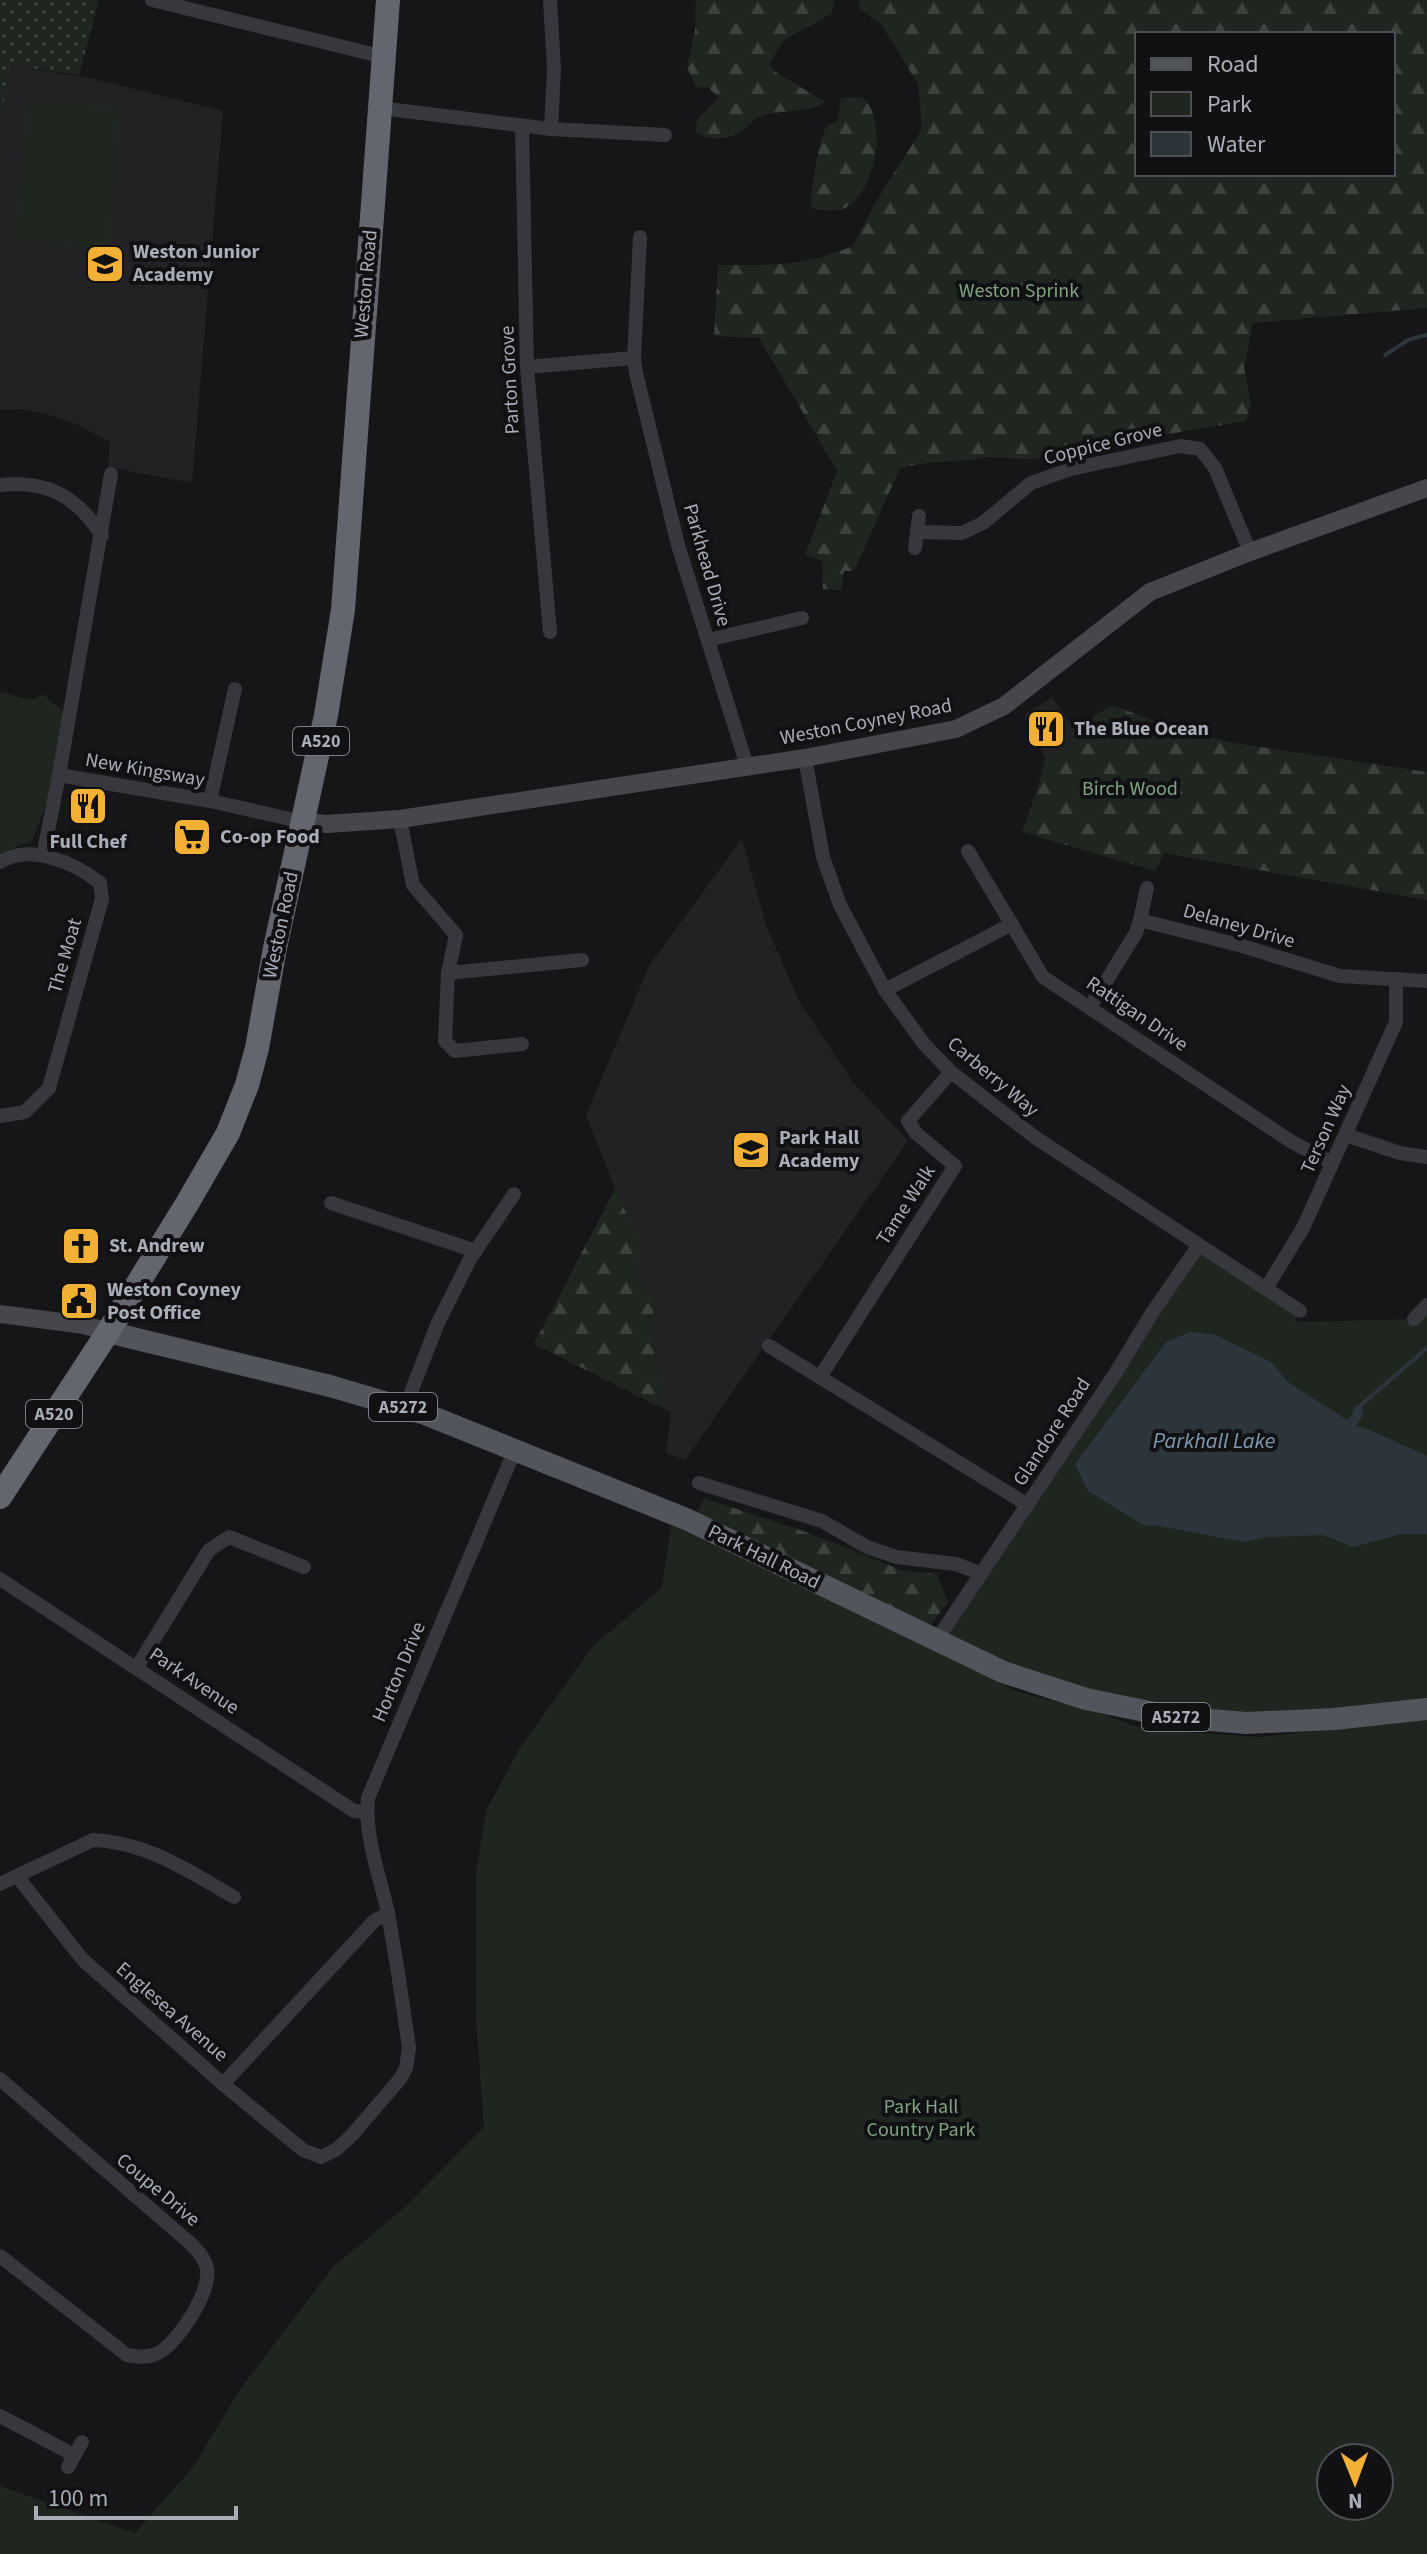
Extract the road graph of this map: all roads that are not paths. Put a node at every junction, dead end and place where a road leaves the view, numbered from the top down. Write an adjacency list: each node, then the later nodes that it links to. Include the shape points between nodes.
1 (152, 0): 4 (street)
2 (388, 0): 5 (highway, Weston Road / A520)
3 (550, 0): 8 (street)
4 (194, 5): 5 (street)
5 (384, 57): 6 (highway, Weston Road / A520)
6 (380, 108): 7 (street); 30 (highway, Weston Road / A520, via 343,610)
7 (522, 126): 8 (street); 12 (street, Parton Grove)
8 (551, 129): 9 (street)
9 (665, 135)
10 (640, 237): 11 (street, Parkhead Drive)
11 (635, 366): 12 (street); 23 (street, Parkhead Drive, via 678,545)
12 (527, 367): 22 (street, Parton Grove)
13 (111, 474): 18 (street)
14 (0, 485): 18 (street, via 39,485 66,496 90,516)
15 (1427, 488): 20 (street, Weston Coyney Road)
16 (919, 516): 17 (street)
17 (917, 532): 19 (street); 20 (street, Coppice Grove, via 962,533 983,523 1031,483 1180,446 1200,449 1215,468)
18 (102, 536): 27 (street)
19 (915, 548)
20 (1250, 552): 25 (street, Weston Coyney Road, via 1150,592 1004,706 956,729)
21 (802, 618): 23 (street)
22 (550, 632)
23 (708, 640): 26 (street, Parkhead Drive)
24 (235, 689): 28 (street)
25 (805, 758): 26 (street, Weston Coyney Road); 41 (street, Carberry Way, via 823,857 840,905)
26 (747, 766): 29 (street, Weston Coyney Road)
27 (59, 775): 28 (street, New Kingsway); 32 (street, New Kingsway)
28 (210, 801): 30 (street, New Kingsway)
29 (400, 819): 30 (street, Weston Coyney Road); 38 (street, via 413,885 456,935)
30 (304, 822): 58 (highway, Weston Road / A520, via 247,1085 228,1133)
31 (968, 851): 36 (street, Rattigan Drive)
32 (43, 856): 33 (street, The Moat, via 11,855); 45 (street, The Moat, via 87,872 100,883 102,899 49,1088 25,1112)
33 (0, 862)
34 (1147, 888): 35 (street)
35 (1140, 920): 39 (street, Delaney Drive, via 1340,976); 42 (street)
36 (1012, 924): 41 (street); 42 (street, Rattigan Drive, via 1043,977)
37 (582, 960): 38 (street)
38 (448, 973): 43 (street, via 445,1041 455,1051)
39 (1396, 981): 40 (street, Delaney Drive); 46 (street, Terson Way, via 1396,1022)
40 (1427, 981)
41 (885, 990): 44 (street, Carberry Way)
42 (1090, 1007): 48 (street, Rattigan Drive, via 1292,1142)
43 (522, 1044)
44 (951, 1072): 51 (street, Carberry Way, via 1036,1138); 60 (street, Tame Walk, via 908,1121 955,1166)
45 (0, 1116)
46 (1346, 1135): 47 (street); 48 (street, Terson Way)
47 (1427, 1157)
48 (1332, 1163): 53 (street, Terson Way, via 1303,1228)
49 (514, 1194): 52 (street)
50 (331, 1203): 52 (street)
51 (1199, 1245): 53 (street, Carberry Way); 65 (street, Glandore Road)
52 (476, 1251): 61 (street, via 437,1325)
53 (1267, 1287): 55 (street, Carberry Way)
54 (1427, 1305): 57 (street)
55 (1300, 1311)
56 (0, 1314): 58 (street)
57 (1414, 1319)
58 (108, 1332): 61 (main road, Park Hall Road / A5272); 64 (highway, Weston Road / A520)
59 (769, 1346): 60 (street)
60 (820, 1377): 65 (street)
61 (405, 1408): 62 (main road, Park Hall Road / A5272)
62 (514, 1452): 69 (main road, Park Hall Road / A5272, via 686,1519); 72 (street, Horton Drive)
63 (699, 1483): 67 (street, via 822,1521 896,1557 956,1564)
64 (0, 1497)
65 (1028, 1505): 67 (street, Glandore Road)
66 (304, 1567): 70 (street, via 229,1537 209,1550)
67 (980, 1573): 69 (street, Glandore Road)
68 (0, 1579): 70 (street, Park Avenue)
69 (936, 1641): 71 (main road, Park Hall Road / A5272, via 1003,1672 1086,1699 1174,1717 1246,1723)
70 (137, 1667): 72 (street, Park Avenue, via 354,1811)
71 (1427, 1709)
72 (366, 1812): 76 (street, Horton Drive)
73 (17, 1876): 74 (street); 75 (street, via 93,1840 110,1840 155,1852); 78 (street, Englesea Avenue, via 83,1960)
74 (0, 1884)
75 (234, 1897)
76 (388, 1914): 78 (street, via 375,1920); 79 (street, Horton Drive, via 409,2048 406,2068 352,2135)
77 (0, 2079): 80 (street, Coupe Drive, via 190,2243 207,2266 207,2283 169,2346 143,2358 127,2355)
78 (223, 2084): 79 (street, Englesea Avenue, via 303,2150)
79 (321, 2157)
80 (3, 2263)
81 (0, 2416): 82 (street)
82 (75, 2454)

